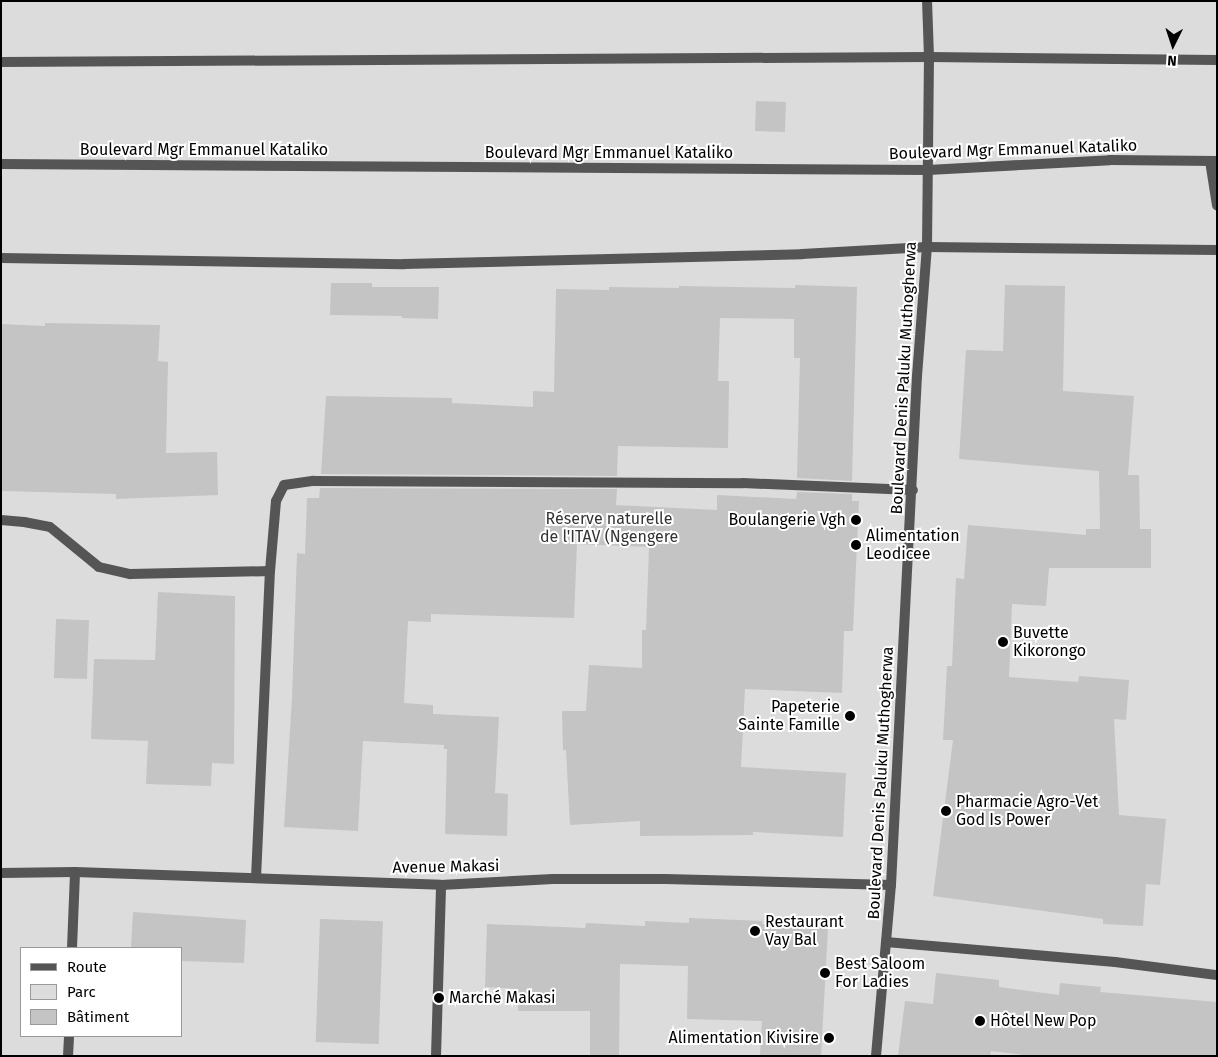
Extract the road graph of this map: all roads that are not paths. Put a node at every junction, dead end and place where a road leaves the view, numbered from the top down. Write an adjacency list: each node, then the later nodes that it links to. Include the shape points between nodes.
1 (927, 1): 2 (street, Boulevard Denis Paluku Muthogherwa)
2 (929, 57): 3 (street); 4 (street); 7 (street, Boulevard Denis Paluku Muthogherwa)
3 (1217, 60)
4 (1, 62)
5 (1213, 161): 7 (street, Boulevard Mgr Emmanuel Kataliko, via 1110,160); 8 (street)
6 (1, 164): 7 (street, Boulevard Mgr Emmanuel Kataliko)
7 (928, 170): 9 (street, Boulevard Denis Paluku Muthogherwa)
8 (1217, 206)
9 (927, 247): 10 (street); 11 (street, via 802,254 404,264); 12 (street, Boulevard Denis Paluku Muthogherwa, via 917,376)
10 (1217, 250)
11 (1, 258)
12 (913, 490): 14 (street, via 743,483 314,481 284,485 276,501); 19 (street, Boulevard Denis Paluku Muthogherwa)
13 (1, 520): 14 (street, via 50,527 99,567 130,574)
14 (270, 571): 17 (street)
15 (75, 872): 16 (street, Avenue Makasi); 17 (street, Avenue Makasi); 21 (street)
16 (1, 873)
17 (256, 878): 18 (street, Avenue Makasi)
18 (441, 885): 19 (street, Avenue Makasi, via 571,879); 25 (street)
19 (891, 885): 20 (street, Boulevard Denis Paluku Muthogherwa)
20 (886, 942): 22 (street, via 1115,962); 26 (street, Boulevard Denis Paluku Muthogherwa)
21 (72, 947)
22 (1217, 975)
23 (69, 1037): 24 (street)
24 (68, 1056)
25 (436, 1056)
26 (876, 1056)

